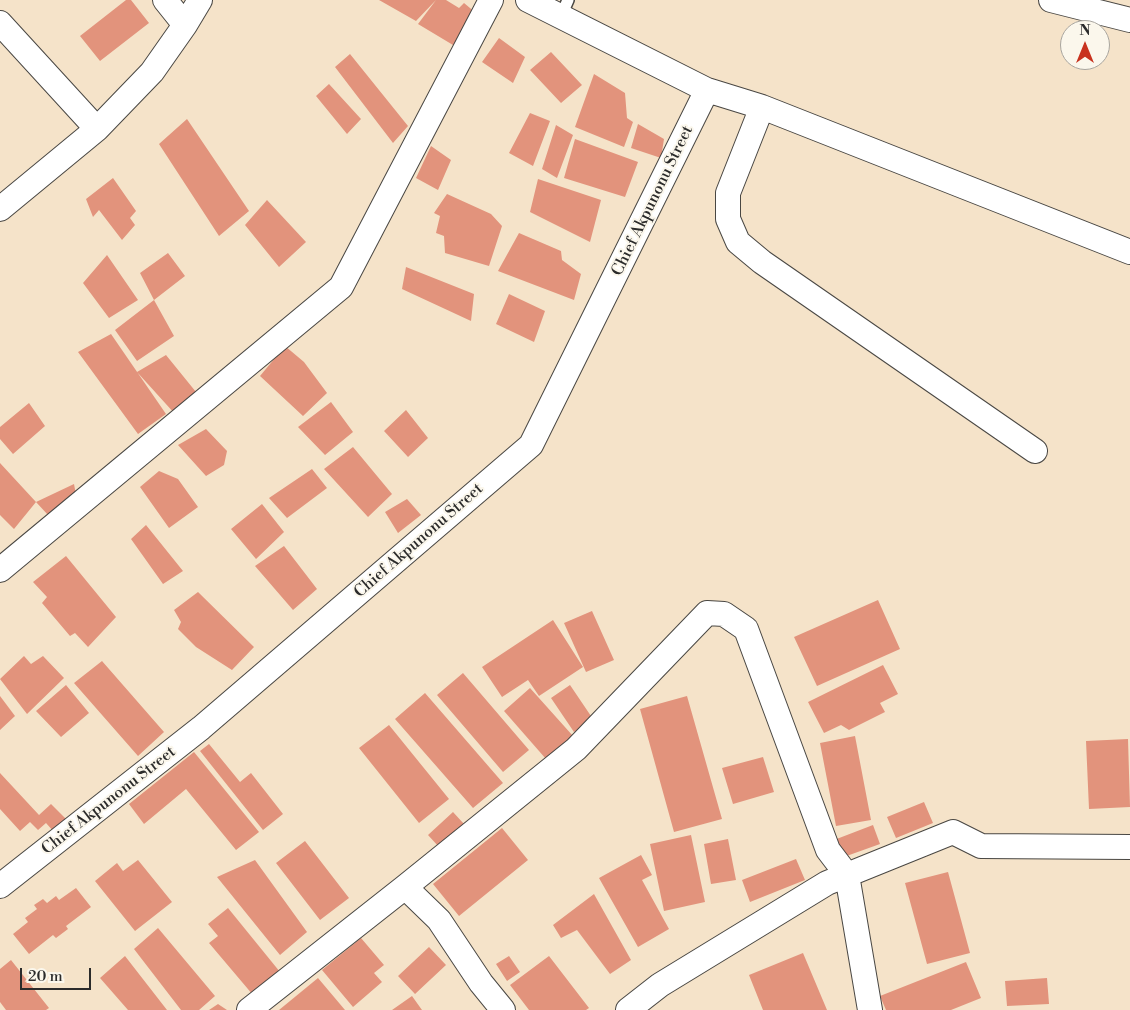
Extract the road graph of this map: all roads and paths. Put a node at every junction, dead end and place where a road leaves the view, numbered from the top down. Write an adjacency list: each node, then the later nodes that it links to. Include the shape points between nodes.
1 (165, 0): 9 (street)
2 (200, 0): 9 (street)
3 (491, 0): 16 (street, via 340,287)
4 (528, 0): 6 (street)
5 (1050, 0): 7 (street)
6 (565, 8): 10 (street)
7 (1130, 20)
8 (0, 23): 12 (street)
9 (185, 25): 12 (street, via 152,72)
10 (708, 90): 11 (street); 19 (street, Chief Akpunonu Street, via 531,444 201,728)
11 (762, 107): 14 (street); 15 (street, via 728,193 728,218 738,242 762,262)
12 (96, 129): 13 (street)
13 (0, 209)
14 (1130, 252)
15 (1035, 451)
16 (0, 570)
17 (1130, 847): 18 (street, via 980,846 954,832)
18 (847, 875): 20 (street, via 828,850 746,629 724,614 707,613 576,749); 23 (street, via 827,883 660,986); 24 (street)
19 (0, 886)
20 (405, 887): 21 (street); 22 (street, via 439,920)
21 (249, 1010)
22 (503, 1010)
23 (628, 1010)
24 (870, 1010)

